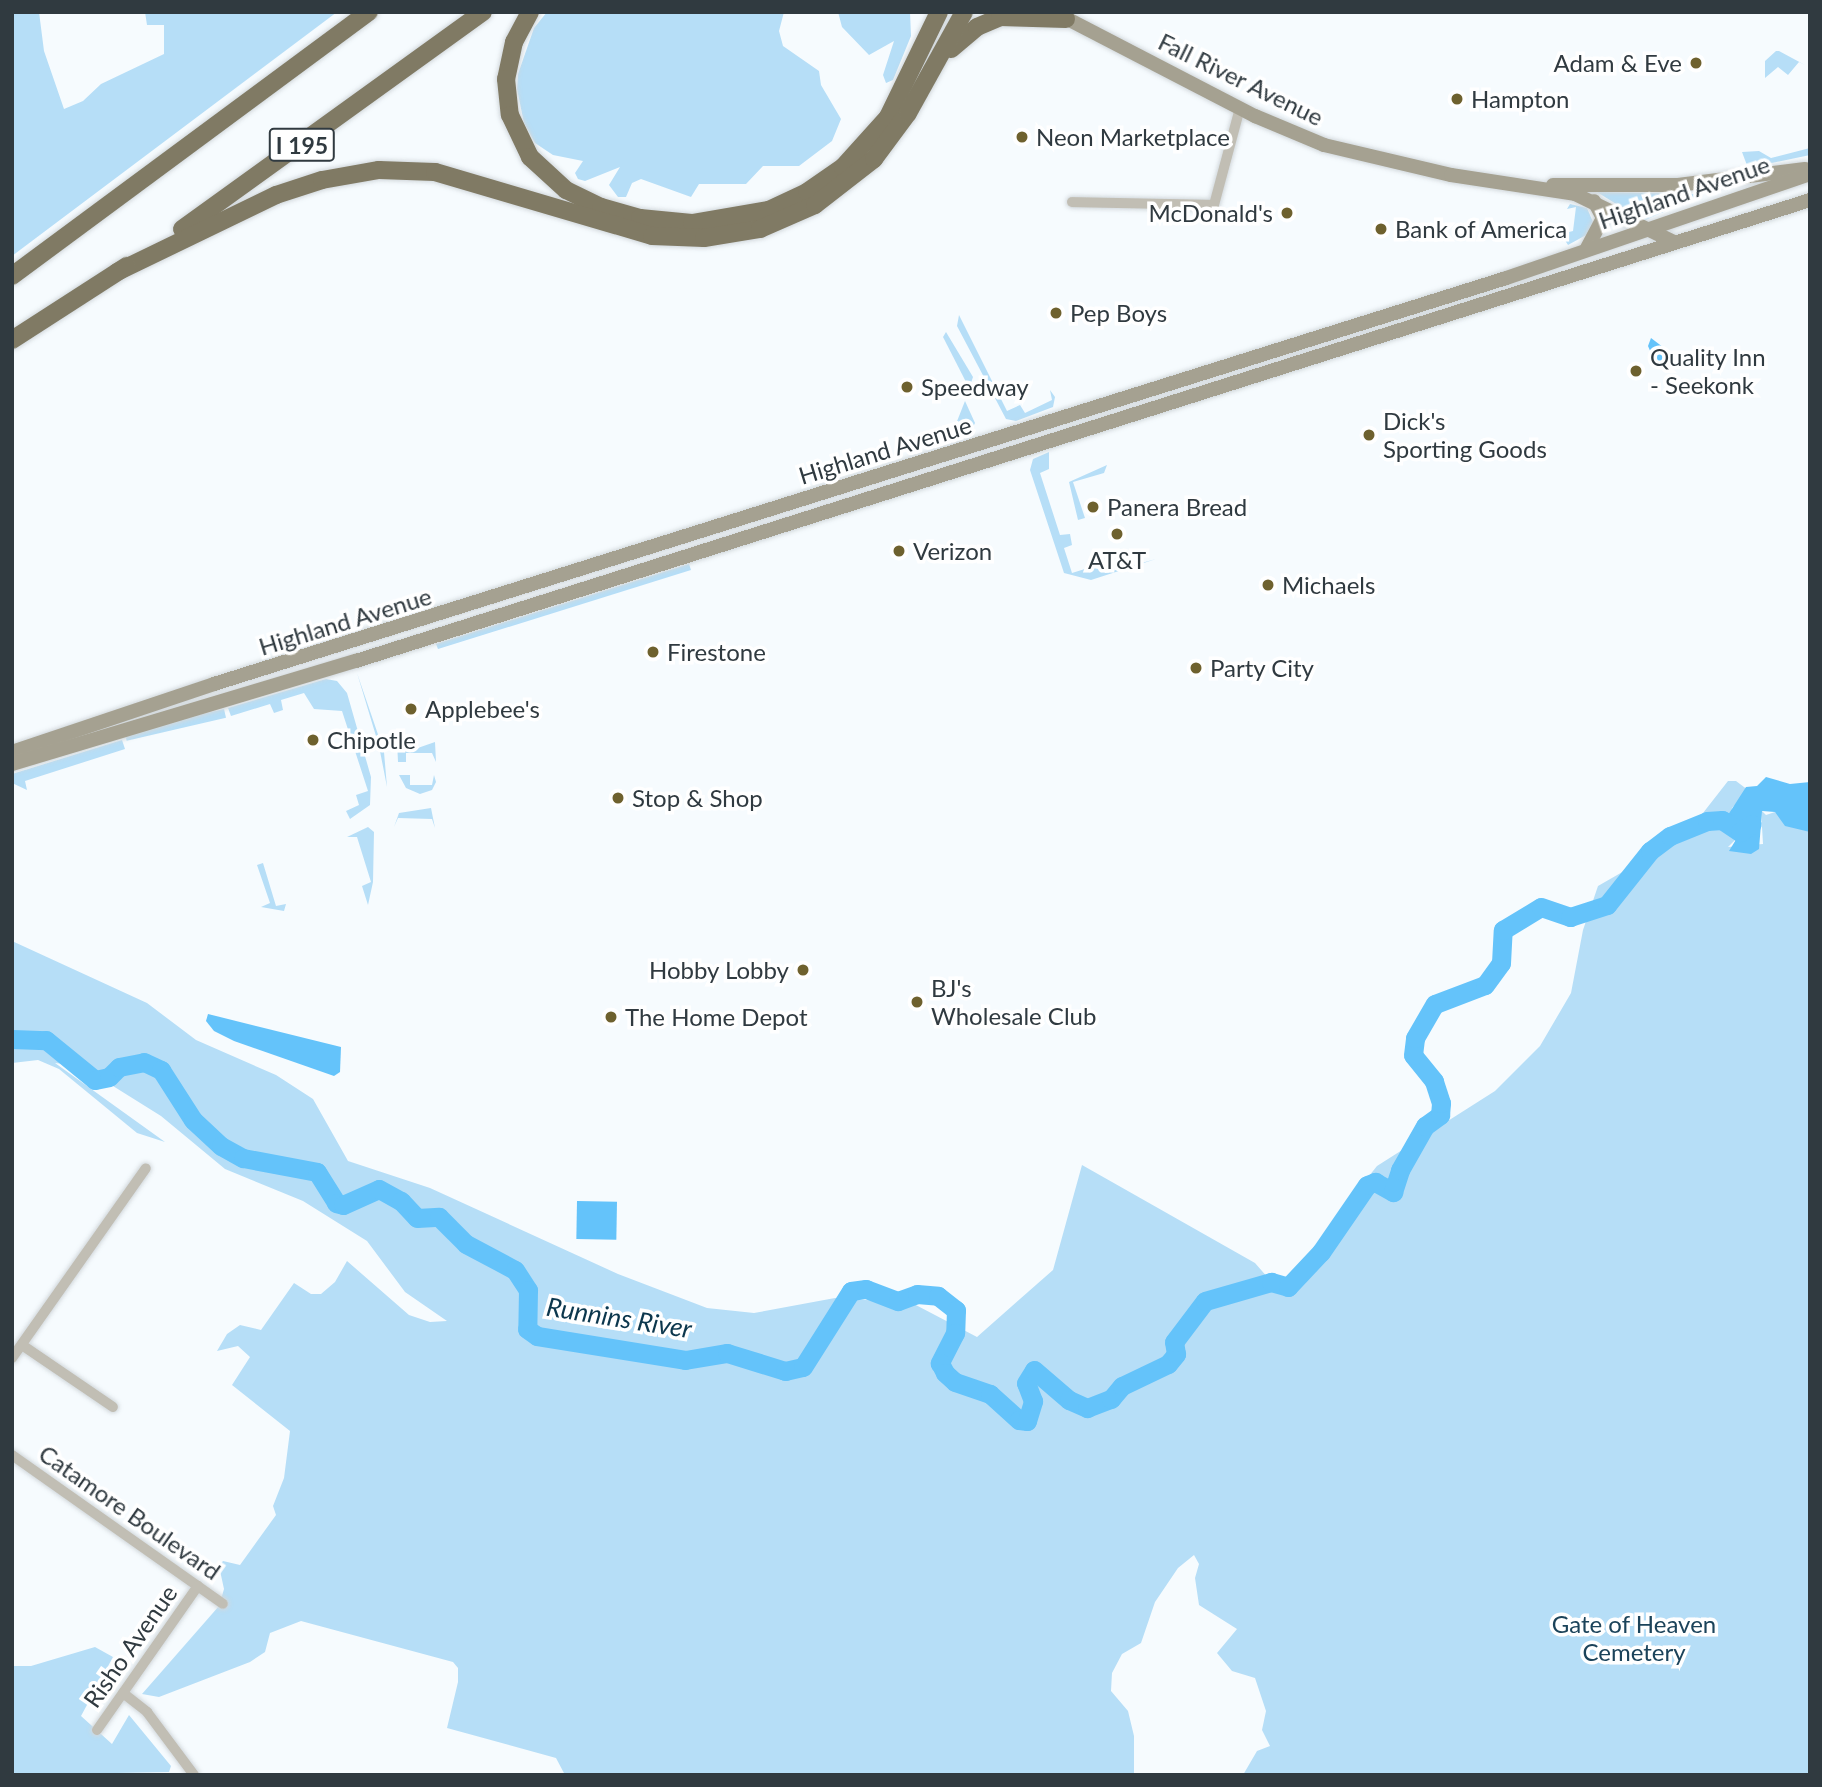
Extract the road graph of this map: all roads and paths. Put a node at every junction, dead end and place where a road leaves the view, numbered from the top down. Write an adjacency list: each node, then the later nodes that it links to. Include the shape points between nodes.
1 (369, 12): 21 (highway, I 195)
2 (483, 12): 20 (highway, I 195, via 293,152)
3 (530, 12): 8 (highway, via 514,42 506,79 510,114 530,157 556,183 589,202 667,222 716,222 755,214 796,198 831,176 863,148 888,117)
4 (924, 12): 8 (highway)
5 (939, 12): 8 (highway)
6 (964, 12): 9 (highway)
7 (1060, 15): 9 (highway, via 1016,15 985,22 954,46); 10 (main road, Fall River Avenue)
8 (923, 42)
9 (922, 89): 20 (highway, via 893,136 852,179 802,212 745,232 690,239 645,235 435,172 379,170 322,180 276,195)
10 (1240, 108): 13 (main road, Fall River Avenue, via 1324,145 1377,160); 16 (street, via 1214,205)
11 (1810, 168): 13 (main road, Fall River Avenue, via 1678,185)
12 (1810, 174): 17 (main road, Highland Avenue)
13 (1540, 186): 14 (main road, Fall River Avenue)
14 (1593, 200): 17 (main road, Fall River Avenue); 19 (main road, via 1603,218)
15 (1810, 201): 18 (main road, Highland Avenue)
16 (1072, 202)
17 (1644, 230): 18 (main road, Fall River Avenue); 19 (main road, Highland Avenue)
18 (1674, 242): 24 (main road, Highland Avenue, via 356,661)
19 (1587, 248): 23 (main road, Highland Avenue)
20 (117, 272): 22 (highway, I 195)
21 (12, 276)
22 (12, 340)
23 (12, 752)
24 (12, 764)
25 (146, 1168): 26 (street)
26 (22, 1345): 27 (street); 28 (street)
27 (12, 1358)
28 (113, 1407)
29 (12, 1455): 30 (street, Catamore Boulevard)
30 (198, 1586): 31 (street, Catamore Boulevard); 32 (street, Risho Avenue)
31 (223, 1604)
32 (123, 1693): 33 (street, Risho Avenue); 34 (street, via 146,1712)
33 (97, 1730)
34 (194, 1775)

